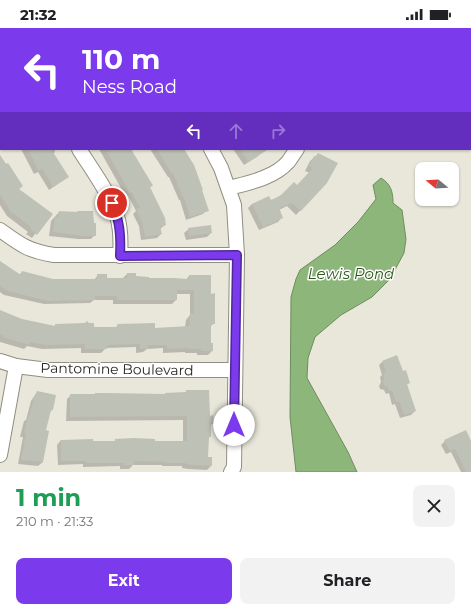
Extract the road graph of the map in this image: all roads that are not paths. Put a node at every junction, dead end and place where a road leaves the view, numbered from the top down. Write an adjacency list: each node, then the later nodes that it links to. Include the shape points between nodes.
1 (80, 150): 7 (street, via 117,215 121,237)
2 (212, 150): 4 (street)
3 (296, 150): 4 (street, via 288,162 275,172 256,181)
4 (229, 188): 6 (street, via 234,205)
5 (0, 230): 7 (street, via 25,248 38,253)
6 (237, 255): 7 (street); 10 (street)
7 (120, 256)
8 (0, 361): 9 (street, Pantomine Boulevard)
9 (16, 366): 10 (street, Pantomine Boulevard, via 48,370); 11 (street)
10 (234, 370): 12 (street, via 234,467)
11 (0, 455)
12 (231, 472)

